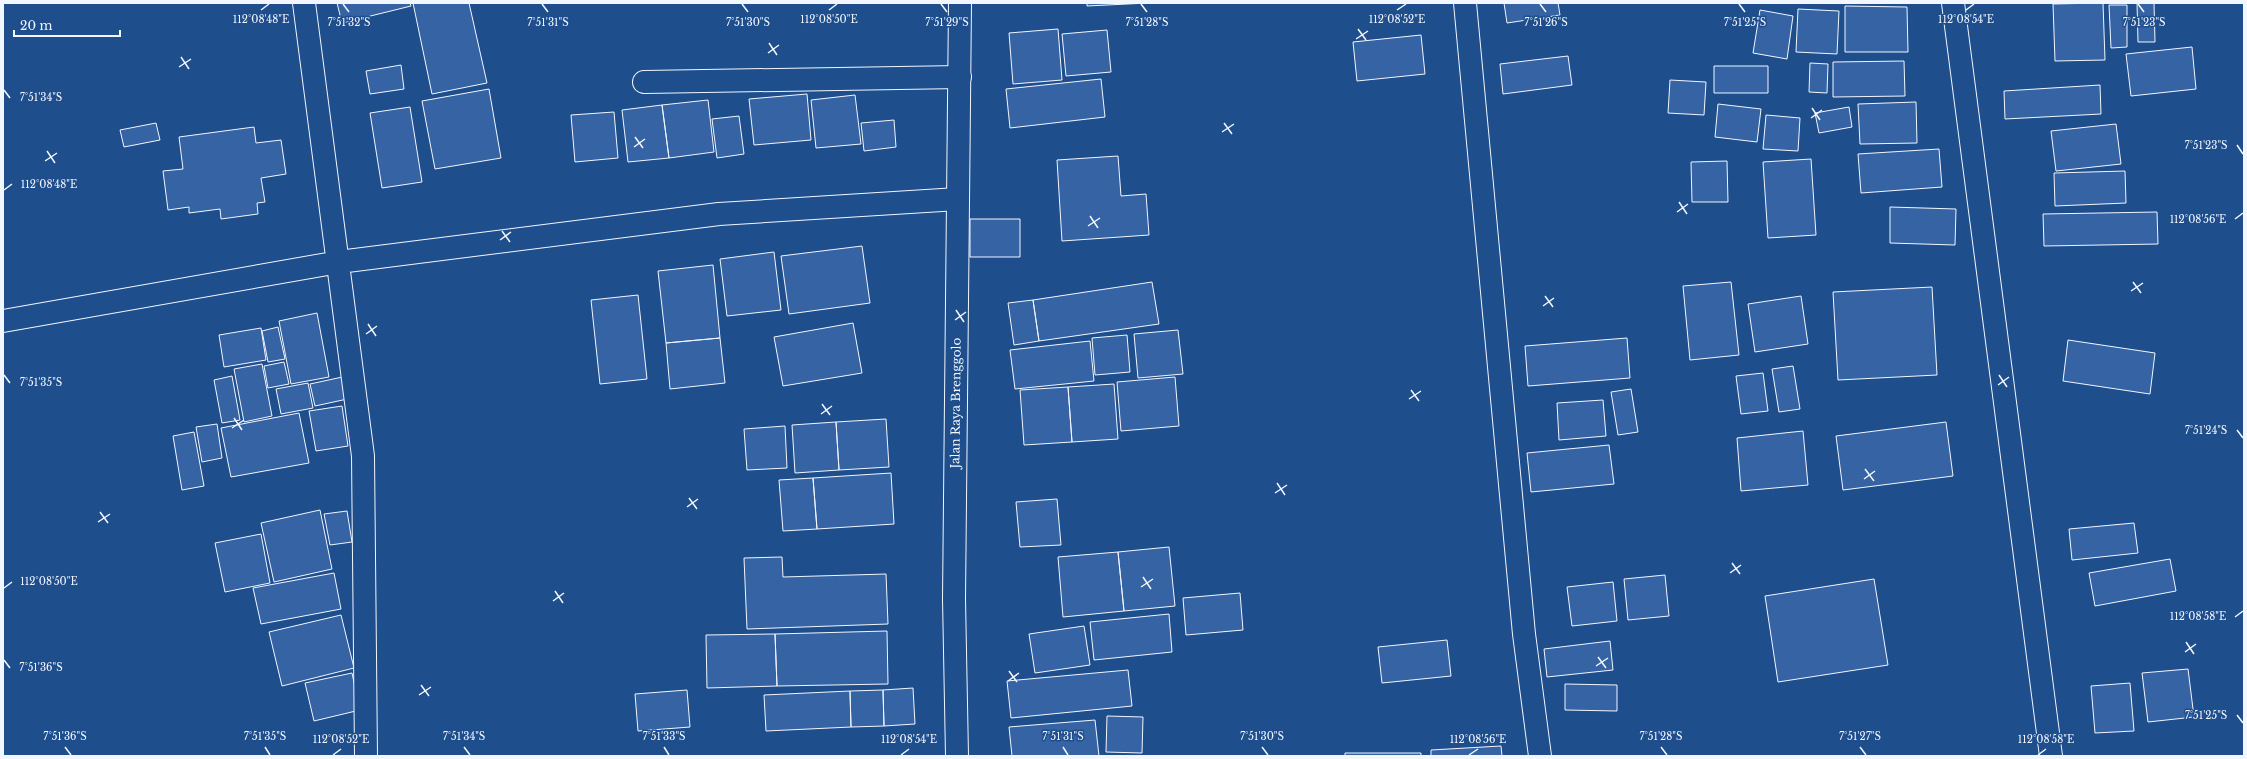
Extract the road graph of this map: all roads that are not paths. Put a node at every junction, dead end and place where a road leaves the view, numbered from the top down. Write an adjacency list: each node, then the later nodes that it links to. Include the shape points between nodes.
1 (304, 3): 8 (street)
2 (960, 3): 5 (street, Jalan Raya Brenggolo)
3 (1465, 3): 12 (street, via 1524,626)
4 (1953, 3): 13 (street)
5 (960, 77): 6 (street); 7 (street, Jalan Raya Brenggolo)
6 (644, 82)
7 (958, 199): 8 (street, via 719,214); 11 (street, Jalan Raya Brenggolo, via 954,599)
8 (339, 262): 9 (street); 10 (street, via 363,456)
9 (3, 321)
10 (366, 756)
11 (957, 756)
12 (1540, 756)
13 (2051, 756)

